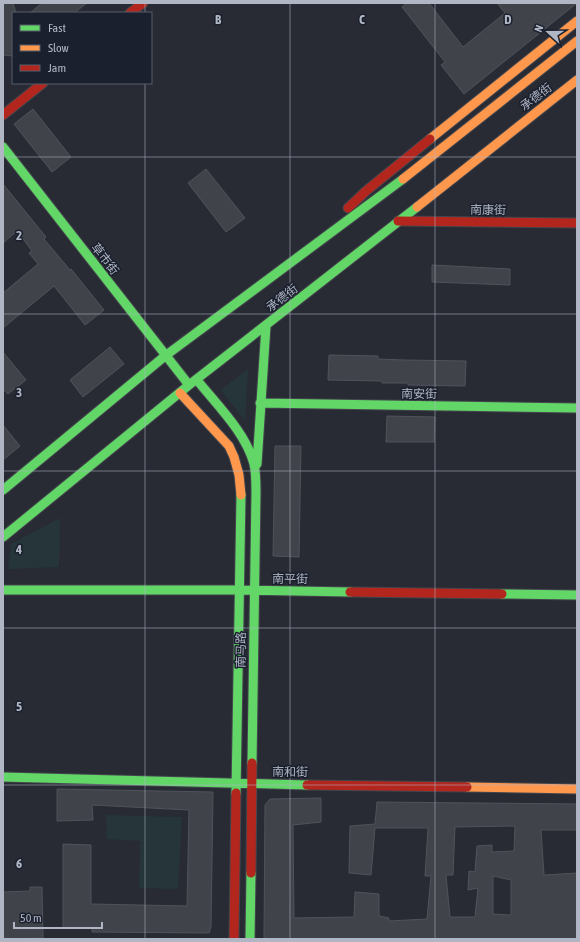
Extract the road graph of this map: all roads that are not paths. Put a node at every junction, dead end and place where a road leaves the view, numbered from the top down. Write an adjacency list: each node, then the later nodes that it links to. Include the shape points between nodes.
1 (143, 3): 2 (main road)
2 (131, 12)
3 (577, 21): 11 (main road, via 366,192)
4 (577, 41): 11 (main road)
5 (577, 80): 9 (main road, 承德街)
6 (42, 84): 7 (main road)
7 (3, 115)
8 (3, 147): 13 (main road, 草市街)
9 (398, 221): 10 (main road, 南康街); 12 (main road, 承德街)
10 (577, 223)
11 (266, 282): 13 (main road)
12 (266, 326): 14 (main road, 承德街); 16 (main road)
13 (165, 356): 14 (main road, 草市街); 19 (main road)
14 (193, 382): 15 (main road, 承德街); 18 (main road, 南马路, via 240,435 250,453)
15 (180, 393): 20 (main road, 承德街); 22 (main road, 南马路, via 218,433 234,457 241,493)
16 (260, 403): 17 (main road, 南安街); 18 (main road)
17 (577, 408)
18 (256, 481): 23 (main road, 南马路)
19 (3, 490)
20 (3, 537)
21 (3, 590): 22 (main road, 南平街)
22 (240, 590): 23 (main road, 南平街); 26 (main road, 南马路)
23 (254, 590): 24 (main road, 南平街); 27 (main road, 南马路)
24 (577, 595)
25 (3, 777): 26 (main road, 南和街)
26 (237, 783): 27 (main road, 南和街); 29 (main road, 南马路)
27 (252, 784): 28 (main road, 南和街); 30 (main road, 南马路)
28 (577, 789)
29 (234, 939)
30 (250, 939)

